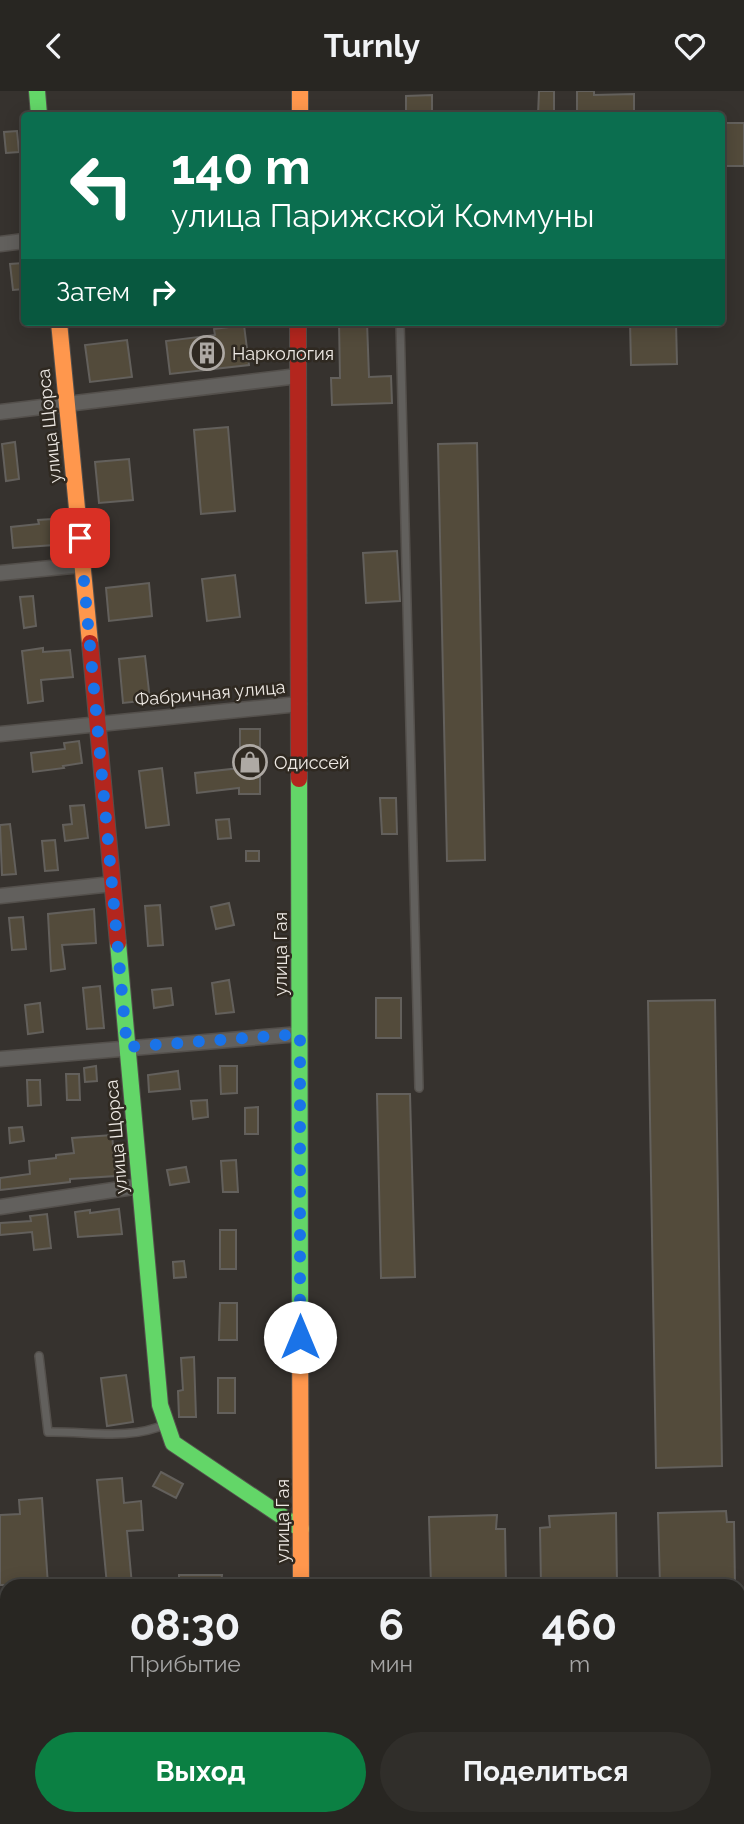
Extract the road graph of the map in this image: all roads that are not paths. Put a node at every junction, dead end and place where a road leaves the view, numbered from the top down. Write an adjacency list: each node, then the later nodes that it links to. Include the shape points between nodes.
1 (37, 91): 3 (main road)
2 (300, 91): 4 (main road)
3 (39, 112)
4 (300, 112)
5 (21, 241): 6 (street)
6 (0, 244)
7 (59, 326): 11 (main road, улица Щорса)
8 (298, 326): 10 (main road, улица Гая)
9 (400, 326): 23 (lane)
10 (298, 376): 11 (street); 15 (main road, улица Гая)
11 (67, 405): 12 (street); 13 (main road, улица Щорса)
12 (0, 412)
13 (82, 565): 14 (street); 16 (main road, улица Щорса)
14 (0, 573)
15 (299, 704): 16 (street, Фабричная улица); 20 (main road, улица Гая)
16 (98, 723): 17 (street, Фабричная улица); 18 (main road, улица Щорса)
17 (0, 734)
18 (113, 884): 19 (street); 21 (main road, улица Щорса)
19 (0, 896)
20 (300, 1034): 21 (street); 28 (main road, улица Гая)
21 (127, 1047): 22 (street); 24 (main road, улица Щорса)
22 (0, 1059)
23 (418, 1088)
24 (140, 1186): 25 (street); 27 (main road, улица Щорса, via 160,1405)
25 (0, 1207)
26 (39, 1356): 27 (lane, via 48,1432 103,1434 152,1430)
27 (166, 1424): 28 (main road, улица Щорса, via 173,1443)
28 (301, 1529): 29 (main road, улица Гая)
29 (301, 1579)

